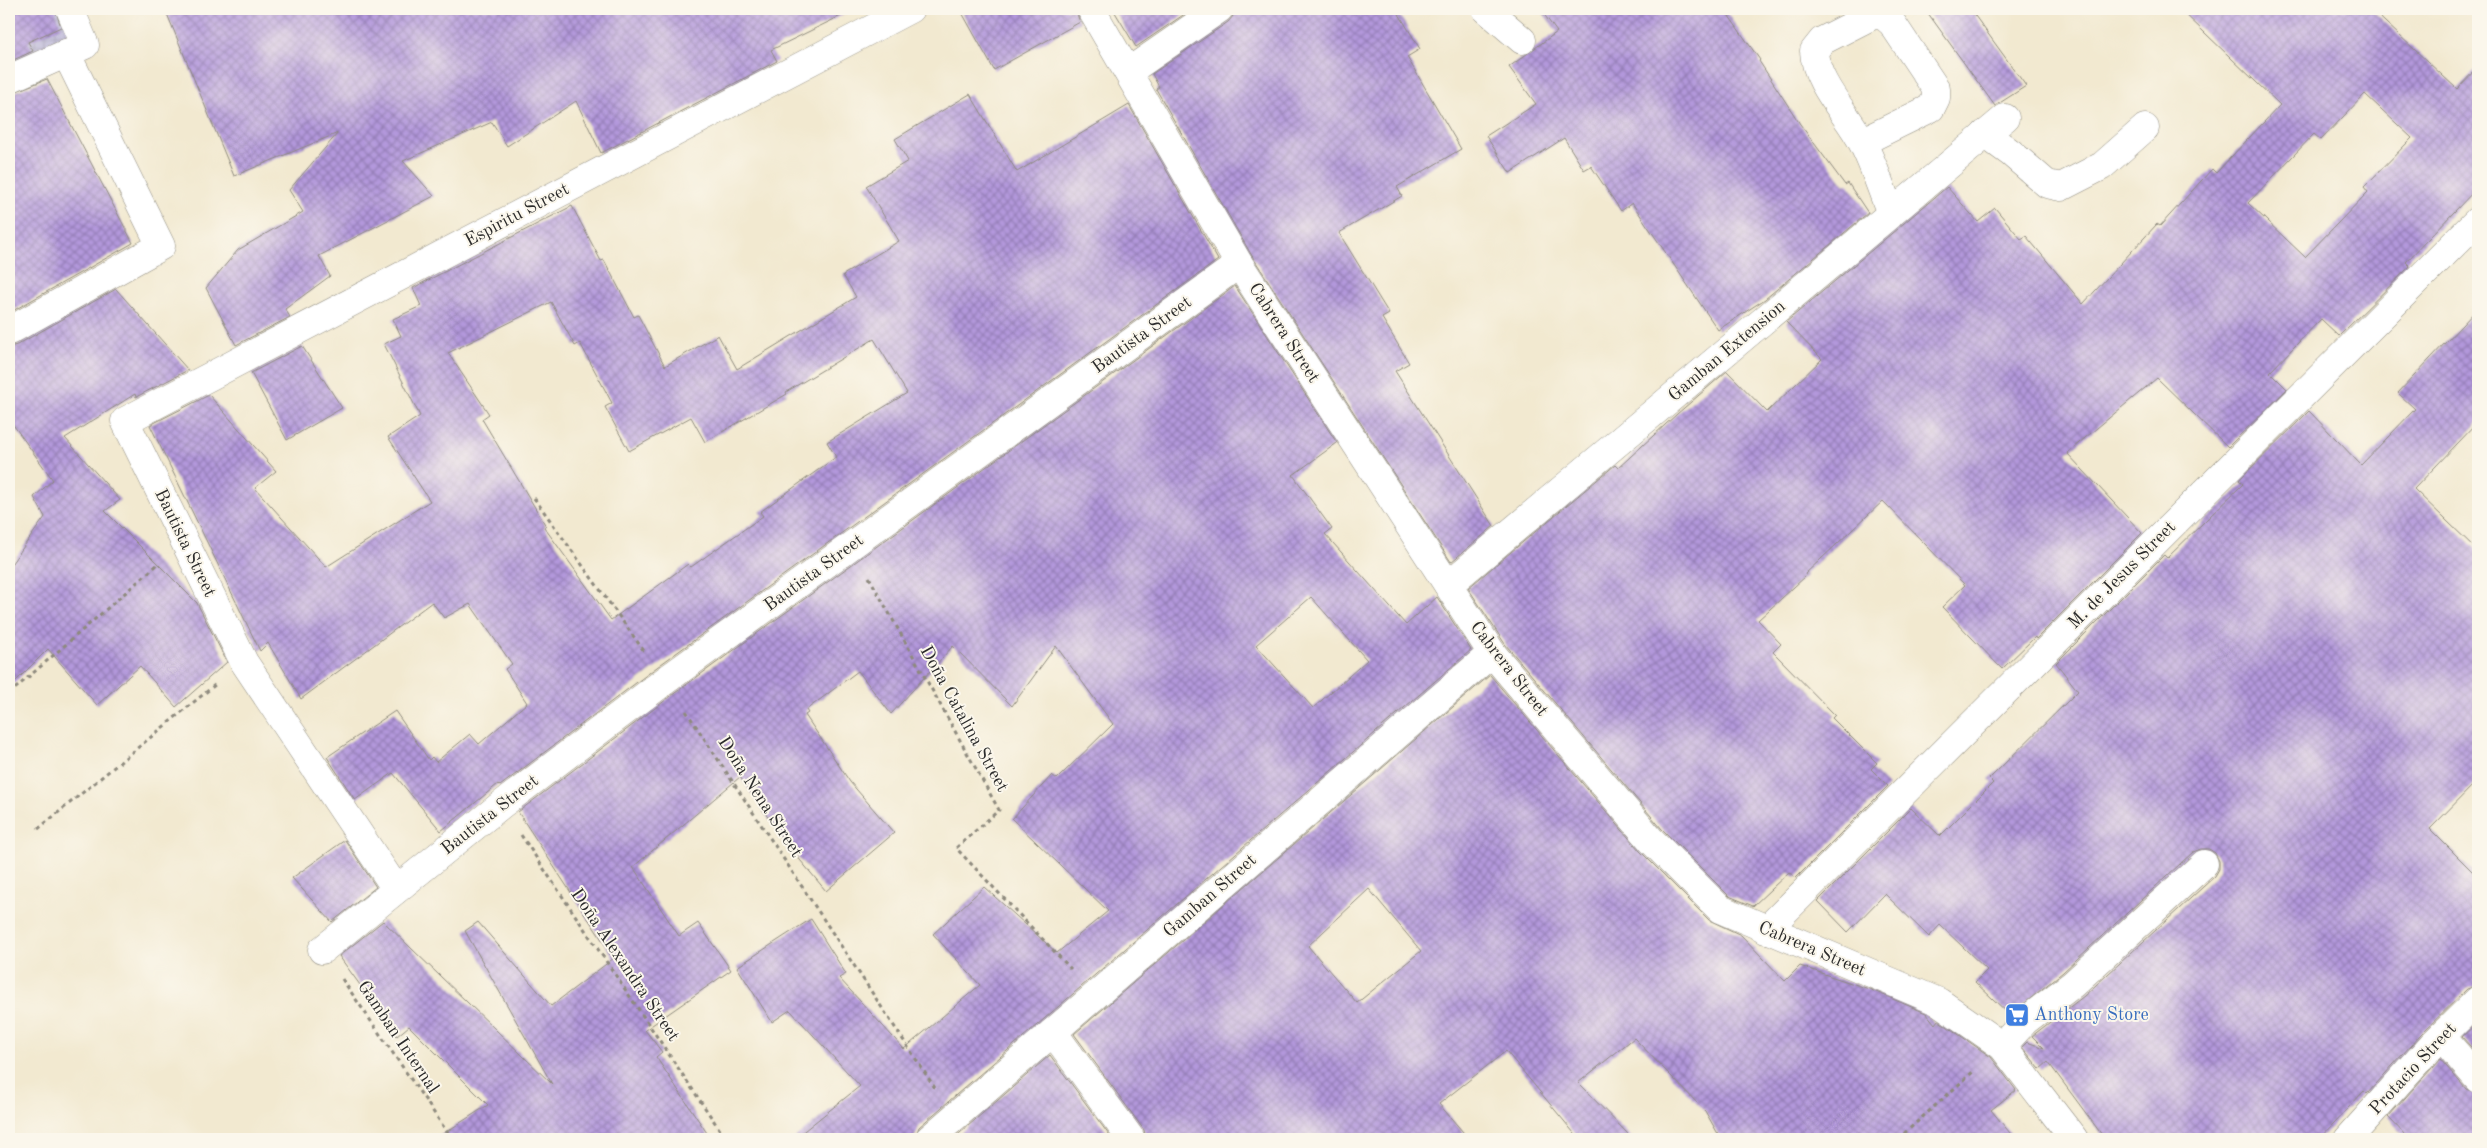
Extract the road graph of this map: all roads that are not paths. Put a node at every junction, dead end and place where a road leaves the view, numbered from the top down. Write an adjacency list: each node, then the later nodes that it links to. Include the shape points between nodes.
1 (70, 9): 7 (street)
2 (910, 9): 16 (street, Espiritu Street)
3 (1091, 9): 8 (street, Cabrera Street)
4 (1219, 9): 8 (street)
5 (1486, 9): 6 (street)
6 (1522, 40)
7 (76, 49): 9 (street); 15 (street, via 161,246)
8 (1128, 72): 14 (street, Cabrera Street)
9 (9, 79)
10 (2145, 128): 12 (street, Gamban Extension, via 2102,166 2061,187 2047,184 1995,126)
11 (1862, 142): 11 (street, via 1819,72 1814,51 1822,42 1875,14 1892,23 1936,89 1936,98 1931,108); 12 (street)
12 (1891, 213): 17 (street, Gamban Extension)
13 (2478, 220): 21 (street, M. de Jesus Street)
14 (1239, 264): 17 (street, Cabrera Street); 20 (street, Bautista Street, via 666,680)
15 (9, 331)
16 (125, 421): 20 (street, Bautista Street, via 244,662)
17 (1448, 585): 18 (street, Cabrera Street)
18 (1492, 653): 21 (street, Cabrera Street, via 1651,840 1720,909); 24 (street, Gamban Street)
19 (2204, 864): 26 (street, via 2073,984 2025,1020)
20 (396, 889): 22 (street, Bautista Street)
21 (1766, 930): 26 (street, Cabrera Street, via 1939,1002)
22 (322, 950)
23 (2478, 1000): 25 (street, Protacio Street)
24 (1053, 1032): 28 (street, Gamban Street); 29 (street)
25 (2442, 1036): 27 (street); 31 (street, Protacio Street)
26 (2002, 1046): 30 (street, Cabrera Street)
27 (2478, 1079)
28 (929, 1139)
29 (1130, 1139)
30 (2074, 1139)
31 (2348, 1139)

